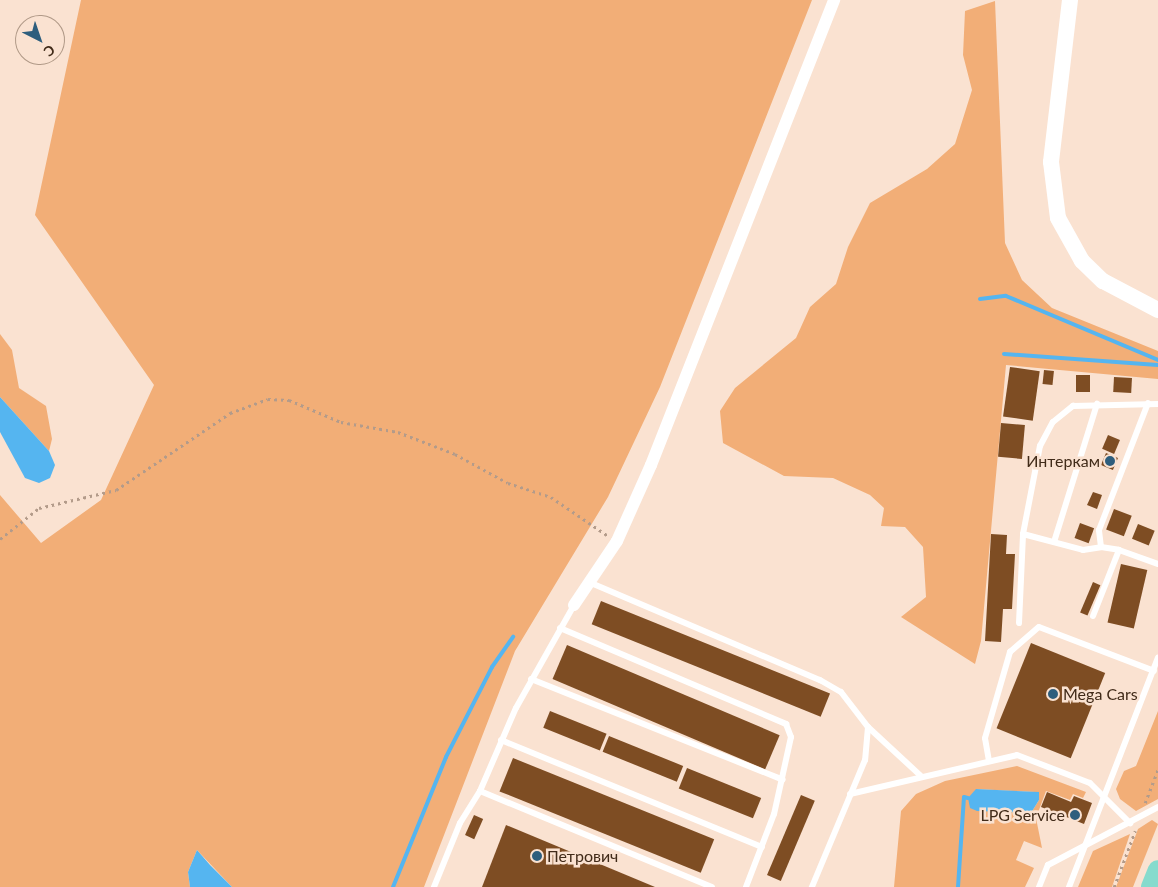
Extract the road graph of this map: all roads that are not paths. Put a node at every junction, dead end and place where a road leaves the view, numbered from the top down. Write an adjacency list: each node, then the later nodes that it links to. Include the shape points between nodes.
1 (834, 0): 12 (street, via 651,465 617,541)
2 (1070, 0): 3 (street, via 1051,162 1058,218 1082,261 1103,281)
3 (1158, 310)
4 (1148, 403): 5 (lane); 6 (lane); 9 (lane, via 1099,530)
5 (1097, 404): 7 (lane, via 1073,406 1053,422 1040,446); 8 (lane)
6 (1158, 404)
7 (1023, 534): 8 (lane); 15 (lane)
8 (1054, 542): 9 (lane, via 1083,550)
9 (1101, 547): 10 (lane)
10 (1120, 550): 11 (lane); 14 (lane)
11 (1158, 564)
12 (591, 583): 13 (street); 20 (lane, via 820,680 842,692)
13 (574, 605): 16 (lane)
14 (1093, 616)
15 (1019, 623)
16 (560, 628): 19 (lane); 24 (lane, via 781,720 791,737)
17 (1158, 658): 18 (lane)
18 (1154, 672): 22 (lane, via 1039,627 1010,652 985,738); 27 (lane)
19 (531, 679): 21 (lane); 24 (lane)
20 (868, 727): 23 (lane); 26 (lane, via 865,760)
21 (501, 740): 25 (lane); 30 (lane)
22 (989, 761): 23 (lane); 27 (lane, via 1017,755 1090,783)
23 (921, 776): 26 (lane)
24 (783, 780): 30 (lane)
25 (480, 791): 33 (lane, via 460,823); 34 (lane)
26 (850, 794): 36 (lane)
27 (1104, 796): 29 (lane); 31 (lane)
28 (1158, 807): 29 (lane)
29 (1130, 822): 31 (lane)
30 (762, 847): 35 (lane)
31 (1084, 847): 37 (lane, via 1048,865); 38 (lane)
32 (1158, 870): 39 (main road)
33 (434, 887)
34 (712, 887)
35 (746, 887)
36 (812, 887)
37 (1039, 887)
38 (1069, 887)
39 (1151, 887)

